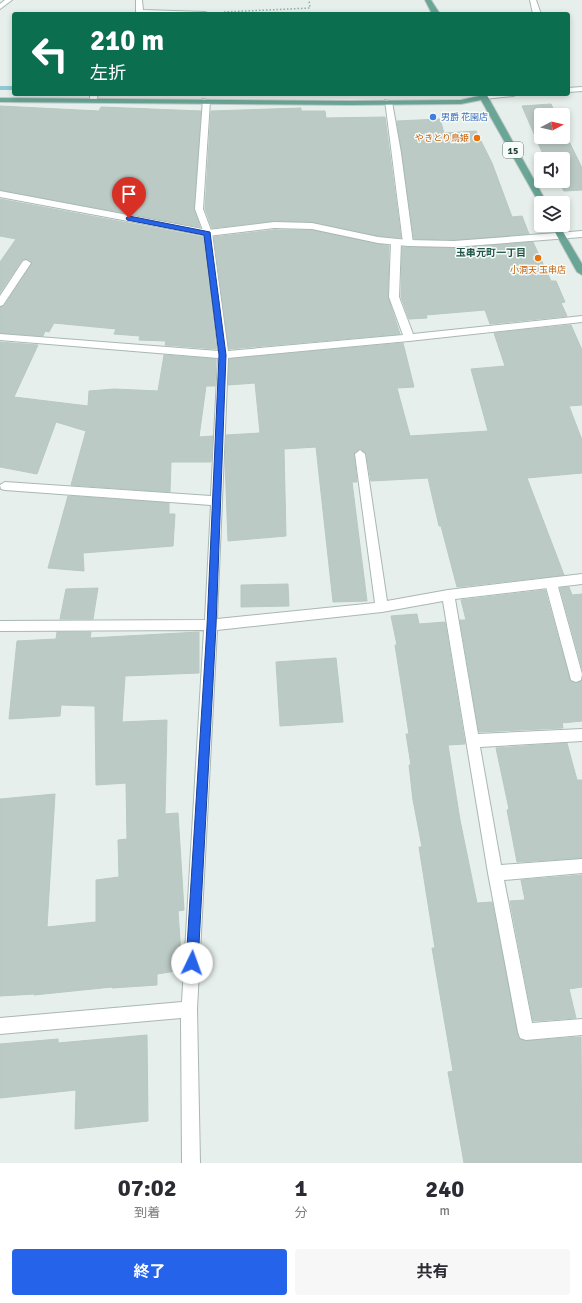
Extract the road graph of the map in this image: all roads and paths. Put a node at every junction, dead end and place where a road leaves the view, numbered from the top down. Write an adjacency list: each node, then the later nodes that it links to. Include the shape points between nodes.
1 (9, 0): 6 (street)
2 (139, 0): 7 (street)
3 (309, 0): 8 (path, via 310,8)
4 (428, 0): 9 (main road)
5 (533, 0): 10 (street)
6 (0, 7)
7 (140, 12)
8 (240, 12)
9 (435, 12)
10 (536, 12)
11 (582, 89): 12 (street)
12 (570, 90)
13 (483, 96): 17 (main road, via 461,102); 19 (main road, 15)
14 (94, 97): 15 (main road); 16 (main road)
15 (210, 99): 17 (main road); 21 (street, via 199,210)
16 (0, 100)
17 (388, 102): 25 (street)
18 (0, 194): 21 (street)
19 (539, 196)
20 (559, 232): 23 (main road)
21 (208, 233): 24 (street, via 274,225 312,226); 32 (street)
22 (582, 234): 23 (street)
23 (562, 236): 25 (street, via 454,244); 27 (main road)
24 (396, 242): 25 (street); 31 (street, via 394,297)
25 (408, 243)
26 (26, 263): 28 (street)
27 (582, 272)
28 (0, 303)
29 (582, 319): 31 (street)
30 (0, 337): 32 (street)
31 (409, 338): 32 (street)
32 (223, 355): 35 (street)
33 (360, 454): 39 (street)
34 (2, 487): 35 (street)
35 (216, 501): 41 (street)
36 (582, 579): 37 (street)
37 (551, 583): 38 (street); 42 (street)
38 (448, 595): 39 (street); 44 (street)
39 (382, 607): 41 (street)
40 (0, 626): 41 (street)
41 (211, 626): 47 (street)
42 (576, 676)
43 (582, 735): 44 (street)
44 (472, 741): 46 (street)
45 (582, 866): 46 (street)
46 (495, 873): 49 (street, via 526,1032)
47 (189, 1009): 48 (street); 50 (street)
48 (0, 1026)
49 (582, 1027)
50 (191, 1163)

